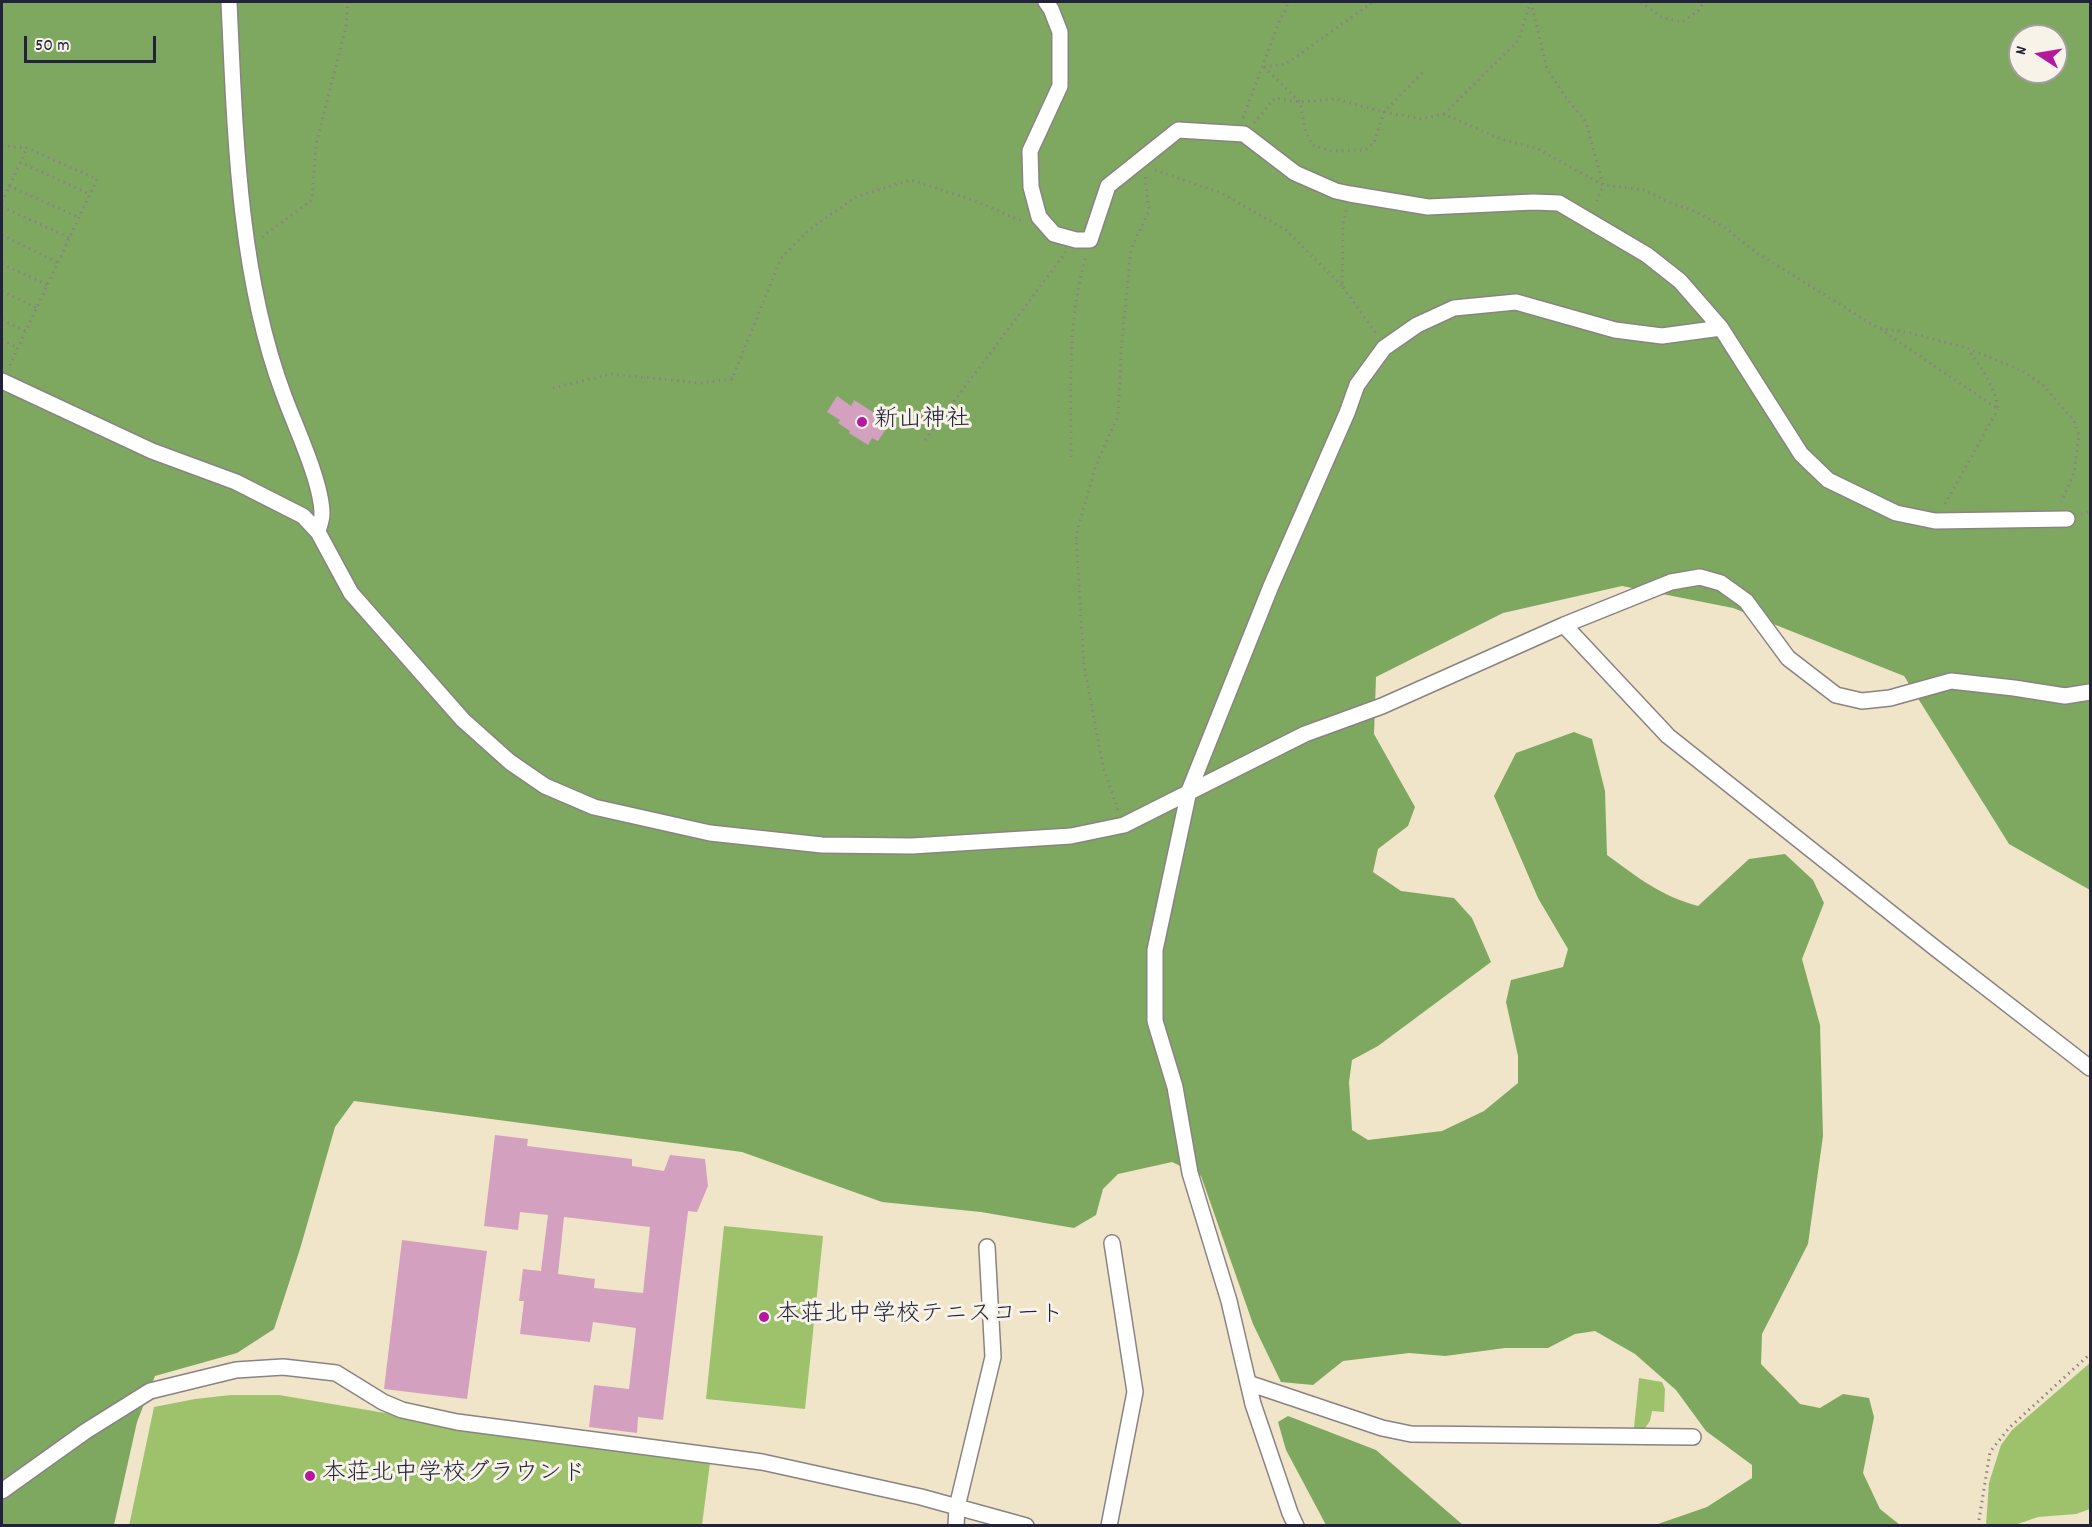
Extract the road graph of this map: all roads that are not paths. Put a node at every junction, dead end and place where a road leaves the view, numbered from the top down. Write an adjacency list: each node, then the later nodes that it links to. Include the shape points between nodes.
1 (229, 2): 6 (street, via 240,178 257,303 275,371 315,481 322,514)
2 (1046, 2): 3 (street, via 1060,32 1060,86 1030,151 1031,187 1039,217 1054,234 1083,240 1108,186 1140,165 1178,130 1244,134 1295,173 1336,191 1428,207 1559,203 1647,255 1680,281)
3 (1721, 328): 5 (street, via 1801,454 1828,480 1896,513 1935,521); 9 (street, via 1662,336 1615,330 1516,303 1454,308 1417,325 1384,348 1357,385)
4 (2, 382): 6 (street, via 152,451 236,482 303,516)
5 (2060, 518)
6 (318, 532): 9 (street, via 351,593 463,720 510,762 545,786 594,807 710,833 822,845 912,846 1071,836 1124,825)
7 (1564, 625): 8 (street, via 1671,582 1700,577 1721,583 1746,601 1788,658 1836,695 1862,701 1890,698 1951,681 2065,696); 9 (street, via 1382,706 1305,734); 10 (street, via 1668,736)
8 (2091, 692)
9 (1189, 791): 13 (street, via 1155,950 1155,1021 1175,1087 1190,1173 1229,1301)
10 (2091, 1068)
11 (1112, 1243): 19 (street, via 1135,1392)
12 (987, 1247): 16 (street, via 993,1357)
13 (1248, 1383): 14 (street, via 1411,1434); 20 (street)
14 (1693, 1437)
15 (2, 1491): 16 (street, via 150,1391 236,1370 283,1367 336,1373 402,1410 457,1422 762,1462)
16 (957, 1507): 17 (street); 18 (street)
17 (956, 1526)
18 (1026, 1526)
19 (1109, 1526)
20 (1296, 1526)

